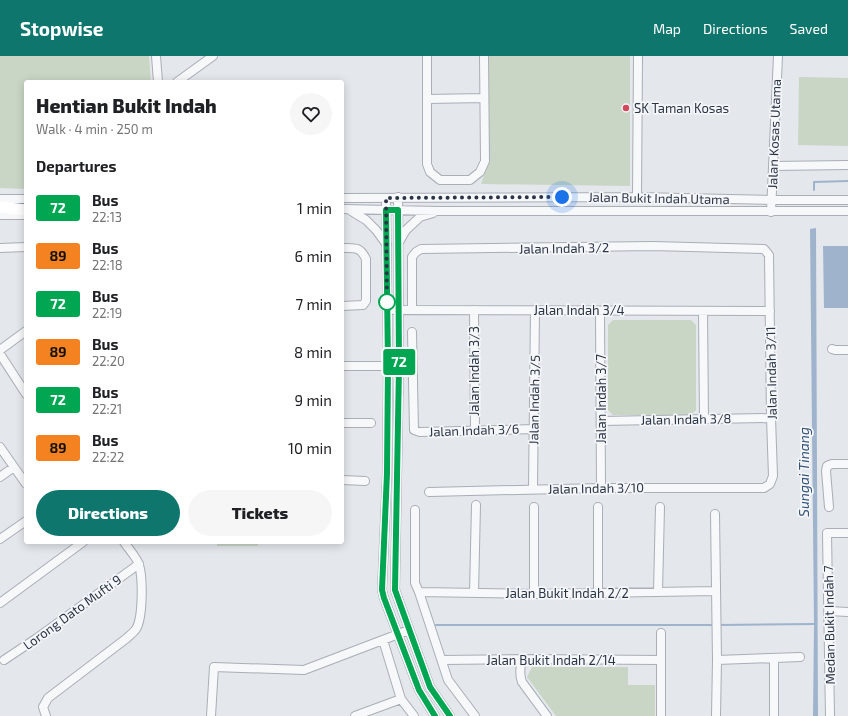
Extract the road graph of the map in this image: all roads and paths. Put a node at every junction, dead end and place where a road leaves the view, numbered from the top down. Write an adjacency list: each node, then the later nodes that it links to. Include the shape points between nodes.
1 (156, 56): 7 (street)
2 (213, 56): 8 (street)
3 (427, 56): 10 (street)
4 (484, 56): 9 (street)
5 (638, 56): 13 (street)
6 (778, 56): 12 (street, Jalan Kosas Utama)
7 (158, 80)
8 (180, 80)
9 (484, 98): 10 (street); 10 (street, via 484,161 480,172 470,180 440,180 430,172 427,164)
10 (427, 99)
11 (848, 165): 12 (street)
12 (773, 166): 19 (street, Jalan Kosas Utama)
13 (637, 197): 17 (street, Jalan Bukit Indah Utama); 19 (street, Jalan Bukit Indah Utama)
14 (0, 198): 18 (street)
15 (344, 198): 16 (street, Jalan Bukit Indah Utama)
16 (386, 198): 17 (street, Jalan Bukit Indah Utama); 24 (street)
17 (398, 198): 25 (street)
18 (24, 199)
19 (772, 200): 20 (street, Jalan Bukit Indah Utama); 28 (street, Jalan Kosas Utama)
20 (848, 200)
21 (0, 207): 23 (highway)
22 (345, 209): 24 (street, Jalan Bukit Indah Utama); 32 (street, via 366,220)
23 (24, 210)
24 (386, 210): 25 (street, Jalan Bukit Indah Utama); 32 (street)
25 (398, 210): 26 (street, Jalan Bukit Indah Utama); 31 (street)
26 (439, 211): 28 (street, Jalan Bukit Indah Utama); 31 (street, via 420,217 406,230)
27 (848, 211): 28 (street, Jalan Bukit Indah Utama)
28 (771, 212)
29 (0, 215): 30 (street)
30 (24, 215)
31 (398, 244): 39 (street)
32 (387, 245): 38 (street)
33 (24, 247): 34 (street)
34 (0, 248)
35 (344, 248): 37 (street, via 357,248 363,252 366,259 366,301 363,305)
36 (769, 255): 40 (street, Jalan Indah 3/2, via 764,249 661,246 421,249 412,257); 45 (street, Jalan Indah 3/11)
37 (344, 306)
38 (387, 310): 39 (street, Jalan Indah 3/4); 53 (street)
39 (398, 310): 40 (street, Jalan Indah 3/4); 54 (street)
40 (412, 310): 41 (street, Jalan Indah 3/4)
41 (474, 310): 42 (street, Jalan Indah 3/4); 62 (street, Jalan Indah 3/3)
42 (535, 310): 43 (street, Jalan Indah 3/4); 61 (street, Jalan Indah 3/5)
43 (600, 310): 44 (street, Jalan Indah 3/4); 58 (street, Jalan Indah 3/7)
44 (703, 311): 45 (street, Jalan Indah 3/4); 57 (street)
45 (770, 311): 56 (street, Jalan Indah 3/11)
46 (24, 332): 49 (street)
47 (412, 332): 62 (street, Jalan Indah 3/6, via 414,430)
48 (832, 349): 50 (street)
49 (0, 350)
50 (848, 350)
51 (0, 354): 55 (street)
52 (344, 366): 53 (street)
53 (388, 366): 54 (street); 98 (street, via 382,590)
54 (399, 366): 96 (street, via 395,584)
55 (24, 391)
56 (771, 418): 57 (street, Jalan Indah 3/8); 71 (street, Jalan Indah 3/11, via 773,476 770,484)
57 (704, 419): 58 (street, Jalan Indah 3/8)
58 (601, 421): 70 (street, Jalan Indah 3/7)
59 (344, 423): 60 (street)
60 (371, 423)
61 (534, 429): 62 (street, Jalan Indah 3/6); 72 (street, Jalan Indah 3/5)
62 (475, 431)
63 (0, 447): 65 (street)
64 (848, 464): 77 (street, via 827,466)
65 (14, 467): 66 (street); 68 (street)
66 (0, 477)
67 (344, 480): 69 (street)
68 (24, 481)
69 (365, 481)
70 (601, 488): 71 (street, Jalan Indah 3/10); 72 (street, Jalan Indah 3/10)
71 (764, 488)
72 (533, 490): 73 (street, Jalan Indah 3/10)
73 (429, 492)
74 (476, 506): 90 (street)
75 (534, 507): 92 (street)
76 (598, 507): 91 (street)
77 (829, 507)
78 (660, 508): 89 (street)
79 (415, 510): 88 (street, via 415,583)
80 (715, 514): 87 (street)
81 (24, 522): 83 (street)
82 (848, 533): 94 (street, Medan Bukit Indah 7, via 828,533)
83 (0, 539)
84 (79, 544): 93 (street)
85 (125, 544): 86 (street)
86 (139, 564): 103 (street, Lorong Dato Mufti 9); 108 (street, via 142,599 136,629 48,698 43,707)
87 (715, 591): 89 (street, Jalan Bukit Indah 2/2); 106 (street)
88 (419, 592): 90 (street, Jalan Bukit Indah 2/2); 104 (street)
89 (658, 592): 91 (street, Jalan Bukit Indah 2/2)
90 (474, 593): 92 (street, Jalan Bukit Indah 2/2)
91 (598, 593): 92 (street, Jalan Bukit Indah 2/2)
92 (534, 594)
93 (0, 603)
94 (829, 611): 95 (street); 119 (street, Medan Bukit Indah 7)
95 (848, 612)
96 (409, 630): 98 (street); 113 (street, via 430,687)
97 (661, 633): 105 (street)
98 (398, 634): 99 (street); 112 (street, via 419,690)
99 (383, 640): 107 (street); 109 (street, via 304,670 214,667)
100 (800, 657): 101 (street)
101 (774, 658): 106 (street); 118 (street)
102 (522, 659): 104 (street, Jalan Bukit Indah 2/14); 105 (street, Jalan Bukit Indah 2/14); 115 (street, via 522,682)
103 (4, 660)
104 (442, 660): 114 (street, via 448,680)
105 (661, 660): 116 (street)
106 (717, 660): 117 (street)
107 (401, 699): 110 (street); 111 (street)
108 (46, 716)
109 (211, 716)
110 (355, 716)
111 (414, 716)
112 (435, 716)
113 (450, 716)
114 (475, 716)
115 (547, 716)
116 (661, 716)
117 (716, 716)
118 (774, 716)
119 (830, 716)

